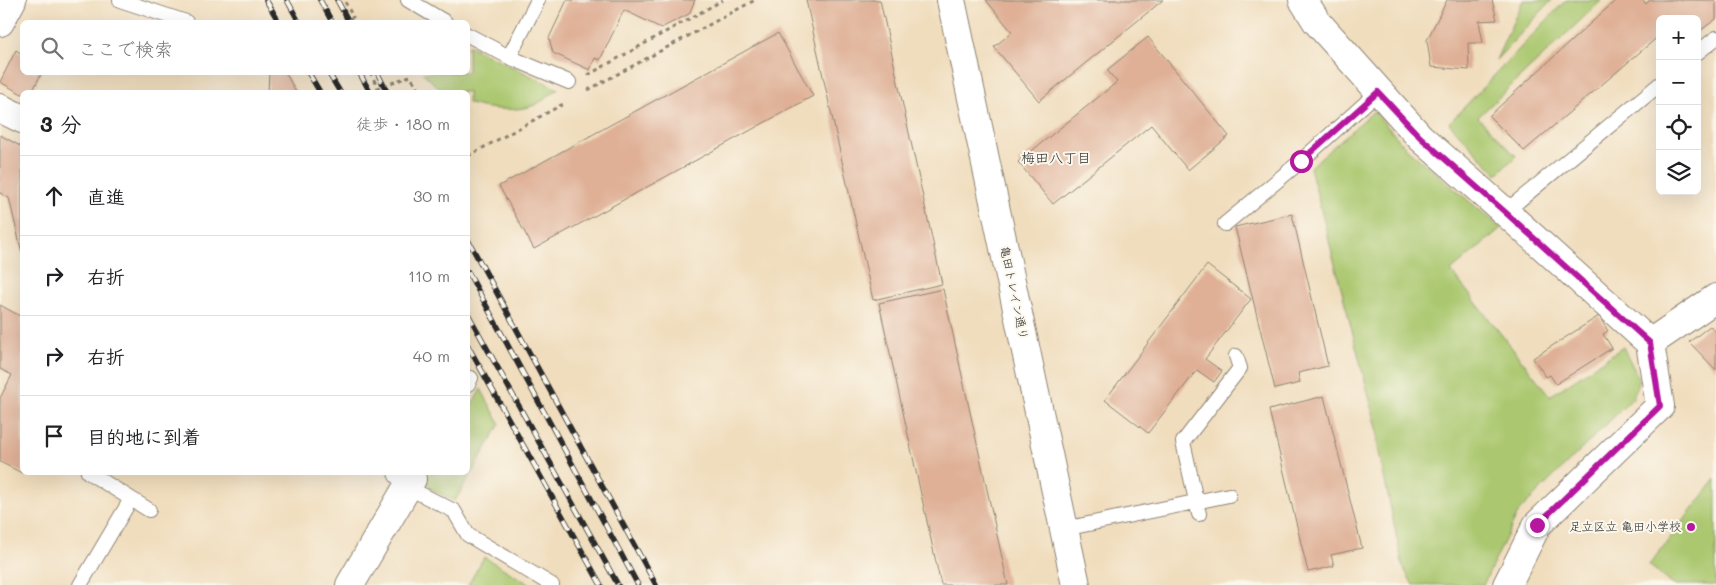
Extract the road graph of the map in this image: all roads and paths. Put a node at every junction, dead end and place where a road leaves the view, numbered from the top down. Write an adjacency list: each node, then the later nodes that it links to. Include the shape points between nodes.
1 (12, 0): 13 (street)
2 (120, 0): 10 (lane)
3 (344, 0): 11 (path, via 353,16)
4 (408, 0): 12 (lane)
5 (538, 0): 17 (lane)
6 (723, 0): 19 (path)
7 (755, 0): 23 (path)
8 (951, 0): 39 (street, 亀田トレイン通り)
9 (1303, 0): 22 (street, via 1317,22)
10 (180, 20)
11 (346, 20)
12 (441, 20)
13 (0, 22)
14 (470, 36): 17 (lane)
15 (1716, 38): 16 (lane)
16 (1701, 50)
17 (509, 57): 19 (lane)
18 (372, 75): 21 (path, via 378,88 410,76)
19 (569, 82)
20 (1656, 87): 28 (lane)
21 (419, 90)
22 (1378, 92): 28 (street, via 1420,137); 29 (lane)
23 (581, 94)
24 (572, 99): 27 (path)
25 (0, 108): 26 (street)
26 (20, 118)
27 (470, 155)
28 (1505, 212): 31 (street)
29 (1225, 224)
30 (1716, 298): 31 (street)
31 (1650, 343): 44 (street, via 1660,406 1537,525)
32 (1236, 356): 37 (lane, via 1240,368 1183,442)
33 (93, 475): 36 (lane)
34 (407, 477): 41 (street); 42 (lane, via 454,511 468,535)
35 (1229, 495): 37 (lane)
36 (131, 499): 38 (lane); 40 (lane)
37 (1198, 508): 39 (lane)
38 (149, 510)
39 (1064, 530): 43 (street, 亀田トレイン通り)
40 (80, 585)
41 (350, 585)
42 (552, 585)
43 (1076, 585)
44 (1507, 585)

